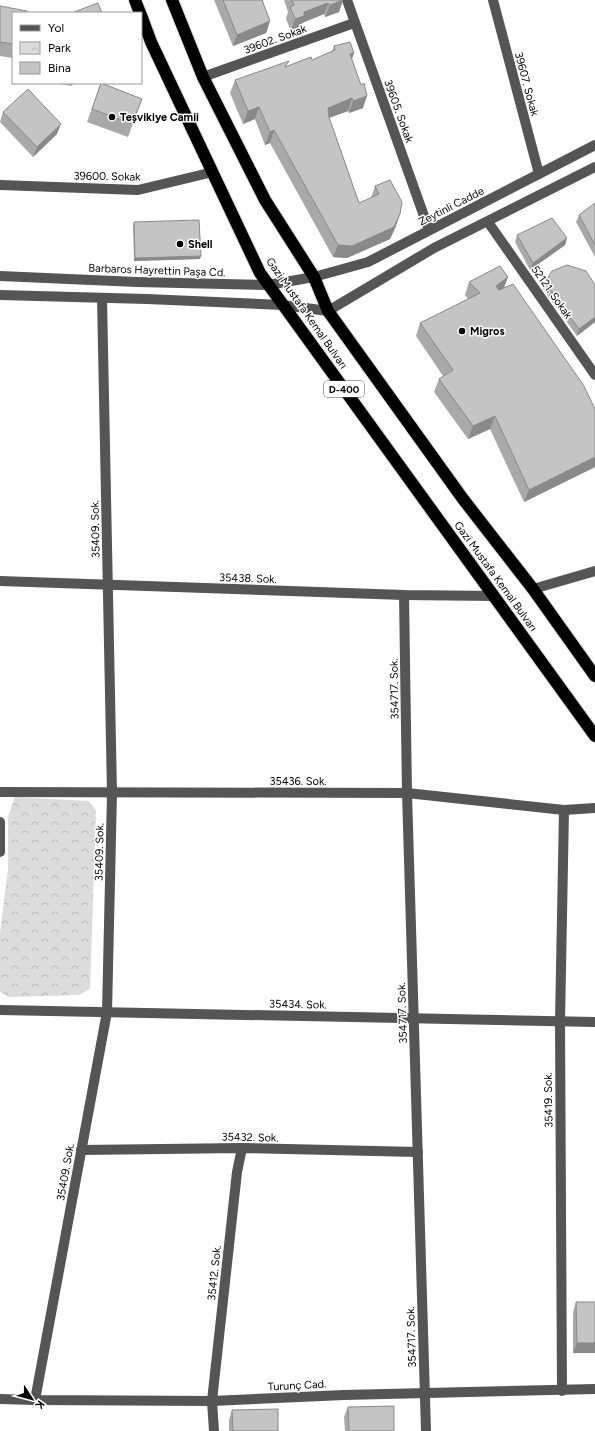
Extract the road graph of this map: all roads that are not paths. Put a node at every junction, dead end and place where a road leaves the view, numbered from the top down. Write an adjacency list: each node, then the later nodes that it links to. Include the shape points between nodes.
1 (135, 0): 5 (highway, Gazi Mustafa Kemal Bulvarı / D-400)
2 (172, 0): 8 (highway, Gazi Mustafa Kemal Bulvarı / D-400)
3 (347, 0): 7 (street, 39605. Sokak)
4 (493, 0): 12 (street, 39607. Sokak)
5 (140, 12)
6 (142, 17): 11 (highway, Gazi Mustafa Kemal Bulvarı / D-400, via 151,42)
7 (354, 23): 8 (street, 39602. Sokak); 15 (street, 39605. Sokak)
8 (204, 77): 17 (highway, Gazi Mustafa Kemal Bulvarı / D-400, via 265,200)
9 (595, 145): 12 (street, Zeytinli Cadde)
10 (595, 167): 14 (street)
11 (213, 172): 13 (street, 39600. Sokak, via 138,190); 18 (highway, Gazi Mustafa Kemal Bulvarı / D-400)
12 (538, 174): 15 (street, Zeytinli Cadde)
13 (0, 185)
14 (488, 222): 22 (street, via 434,248); 23 (street, 52121. Sokak)
15 (429, 230): 17 (street, Zeytinli Cadde, via 368,262)
16 (0, 276): 18 (street, Barbaros Hayrettin Paşa Cd.)
17 (314, 277): 18 (street, Barbaros Hayrettin Paşa Cd.); 22 (highway, Gazi Mustafa Kemal Bulvarı / D-400)
18 (268, 285): 21 (highway, Gazi Mustafa Kemal Bulvarı / D-400)
19 (0, 295): 20 (street)
20 (102, 298): 21 (street); 26 (street, 35409. Sok.)
21 (283, 305): 22 (street); 29 (highway, Gazi Mustafa Kemal Bulvarı / D-400)
22 (328, 311): 27 (highway, Gazi Mustafa Kemal Bulvarı / D-400, via 463,499)
23 (595, 375)
24 (595, 571): 27 (street)
25 (0, 581): 26 (street, 35438. Sok.)
26 (108, 585): 28 (street, 35438. Sok.); 33 (street, 35409. Sok.)
27 (533, 589): 30 (highway, Gazi Mustafa Kemal Bulvarı / D-400)
28 (404, 595): 29 (street, 35438. Sok.); 34 (street, 354717. Sok.)
29 (495, 596): 31 (highway, Gazi Mustafa Kemal Bulvarı / D-400)
30 (595, 676)
31 (595, 736)
32 (0, 792): 33 (street, 35436. Sok.)
33 (112, 793): 34 (street, 35436. Sok.); 40 (street, 35409. Sok.)
34 (407, 793): 36 (street, 35436. Sok.); 41 (street, 354717. Sok.)
35 (595, 808): 36 (street, 35436. Sok.)
36 (564, 810): 42 (street, 35419. Sok.)
37 (0, 822): 38 (street)
38 (0, 852)
39 (0, 1010): 40 (street, 35434. Sok.)
40 (107, 1012): 41 (street, 35434. Sok.); 45 (street, 35409. Sok.)
41 (415, 1019): 42 (street, 35434. Sok.); 46 (street, 354717. Sok.)
42 (560, 1022): 43 (street, 35434. Sok.); 48 (street, 35419. Sok.)
43 (595, 1022)
44 (242, 1148): 45 (street, 35432. Sok.); 46 (street, 35432. Sok.); 52 (street, 35412. Sok., via 237,1172)
45 (81, 1150): 51 (street, 35409. Sok.)
46 (418, 1152): 49 (street, 354717. Sok.)
47 (595, 1389): 48 (street, Turunç Cad.)
48 (562, 1391): 49 (street, Turunç Cad.)
49 (425, 1393): 52 (street, Turunç Cad.); 54 (street, 354717. Sok.)
50 (0, 1398): 51 (street, Turunç Cad.)
51 (35, 1400): 52 (street, Turunç Cad.)
52 (212, 1400): 53 (street, 35412. Sok.)
53 (214, 1431)
54 (426, 1431)

